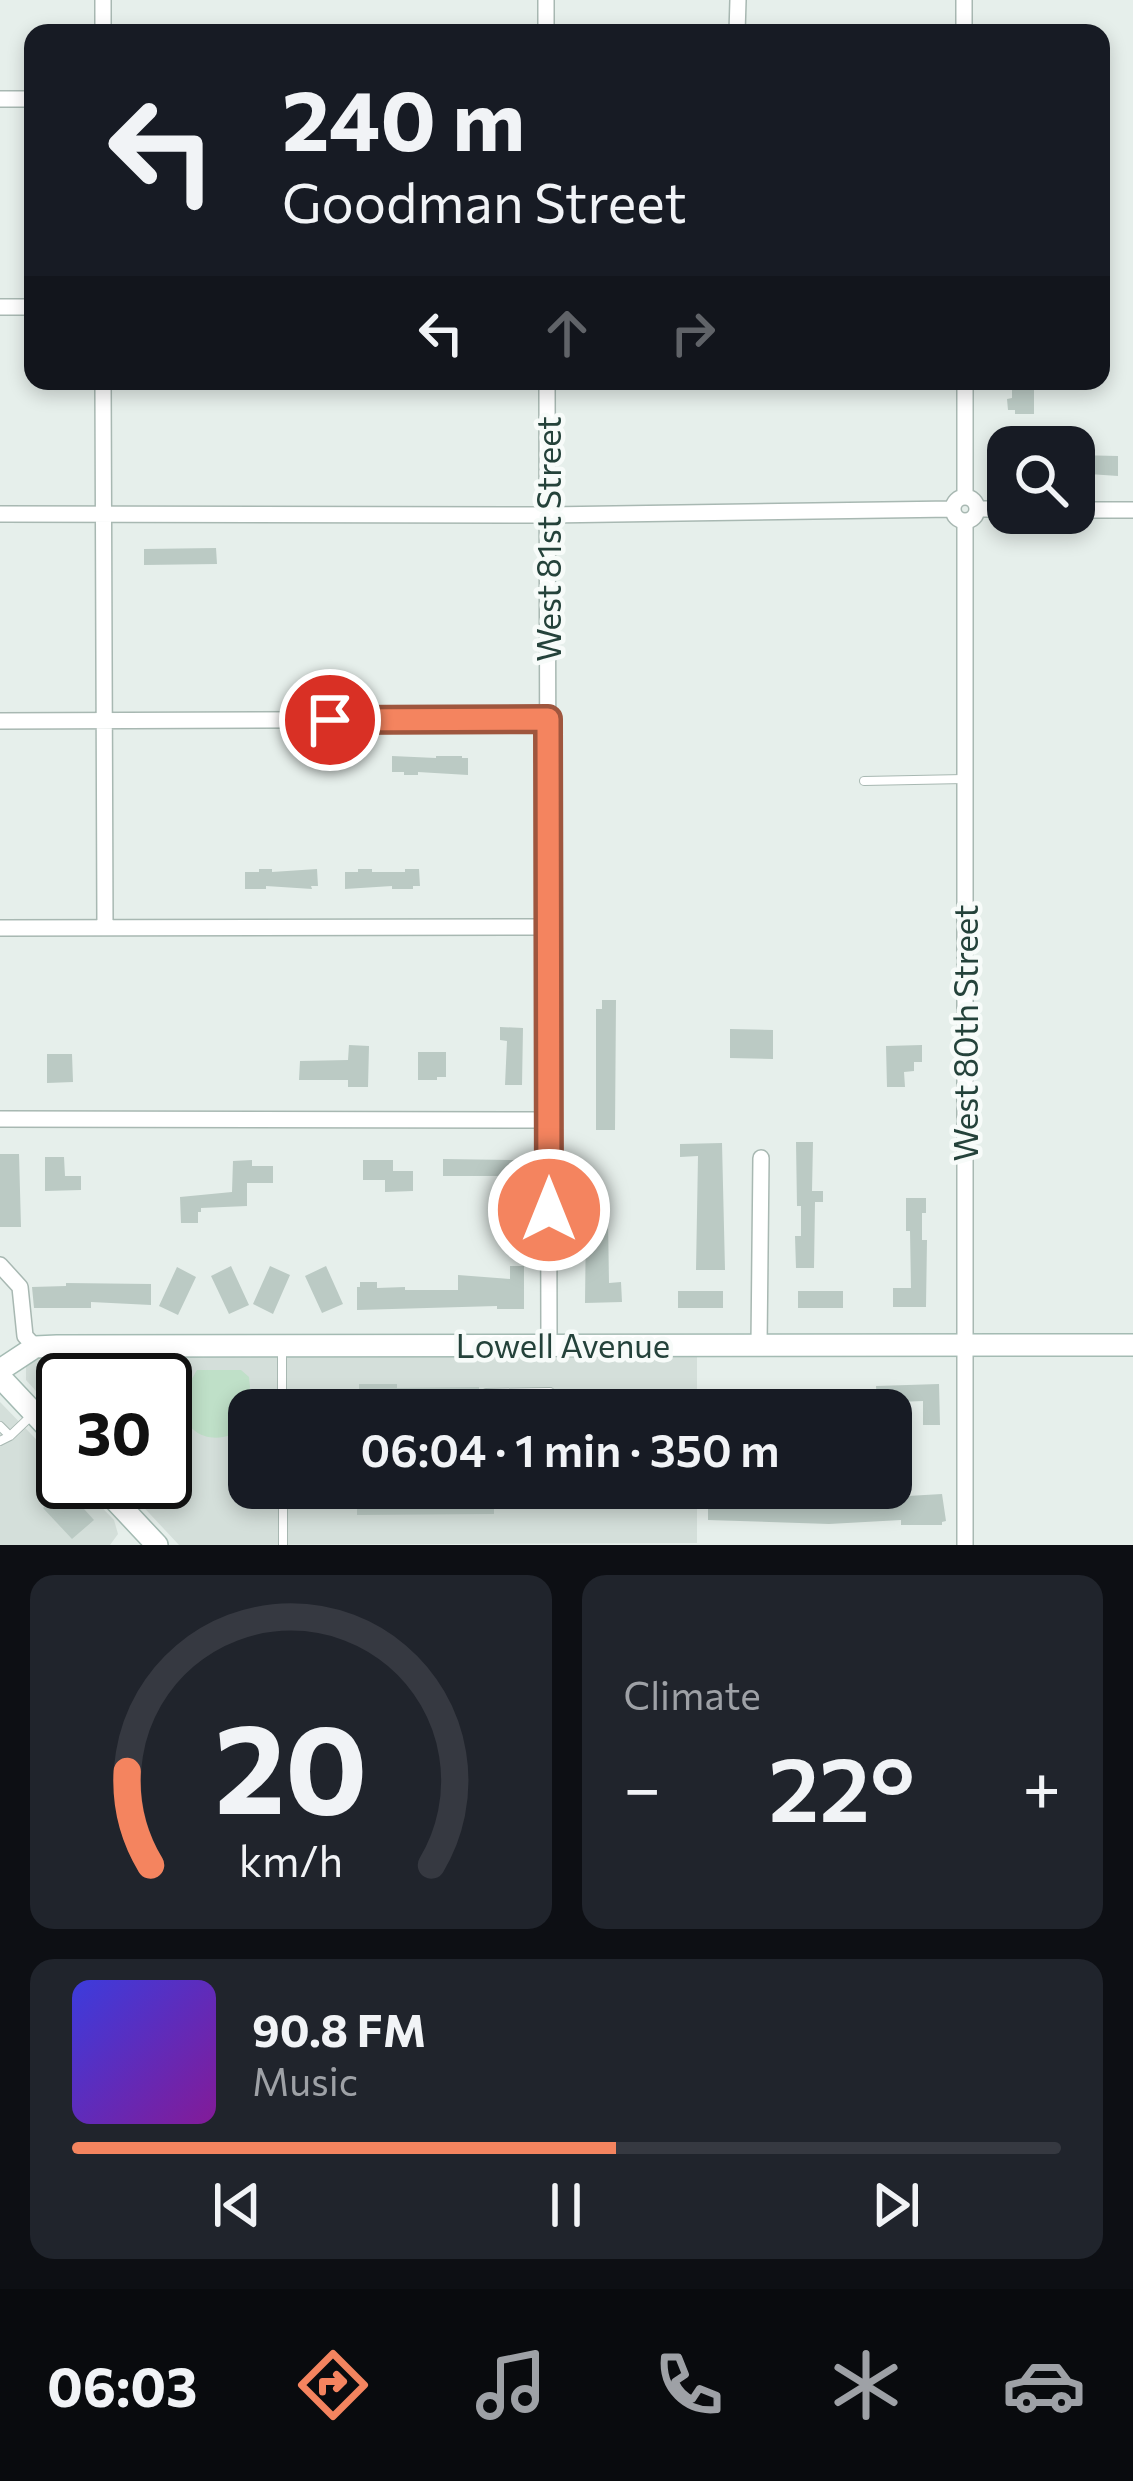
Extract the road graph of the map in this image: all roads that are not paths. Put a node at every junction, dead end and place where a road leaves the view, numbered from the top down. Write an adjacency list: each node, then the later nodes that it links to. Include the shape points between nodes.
1 (104, 390): 8 (street)
2 (547, 390): 10 (street, West 81st Street)
3 (965, 390): 4 (street, West 80th Street)
4 (965, 509): 5 (street); 10 (street); 14 (street, West 80th Street)
5 (987, 509)
6 (1095, 510): 7 (street)
7 (1133, 510)
8 (104, 513): 9 (street); 10 (street); 12 (street)
9 (0, 514)
10 (548, 515): 11 (street, West 81st Street)
11 (548, 719): 12 (street); 18 (street, West 81st Street)
12 (106, 720): 13 (street); 17 (street)
13 (0, 721)
14 (965, 778): 15 (lane); 26 (street, West 80th Street)
15 (864, 781)
16 (0, 928): 17 (street)
17 (105, 928): 18 (street)
18 (549, 928): 20 (street, West 81st Street)
19 (0, 1119): 20 (street)
20 (549, 1120): 24 (street, West 81st Street)
21 (760, 1158): 25 (street)
22 (0, 1265): 28 (street, via 20,1287 25,1336)
23 (282, 1344): 24 (street, Lowell Avenue); 28 (street, Lowell Avenue); 30 (lane)
24 (549, 1344): 25 (street, Lowell Avenue)
25 (759, 1345): 26 (street, Lowell Avenue)
26 (964, 1346): 27 (street, Lowell Avenue); 38 (street, West 80th Street)
27 (1133, 1346)
28 (34, 1348): 29 (street)
29 (0, 1373): 31 (street)
30 (282, 1389)
31 (34, 1413): 33 (lane)
32 (0, 1426): 33 (lane)
33 (5, 1439)
34 (123, 1509): 36 (street)
35 (283, 1509): 37 (lane)
36 (157, 1545)
37 (284, 1545)
38 (965, 1545)

